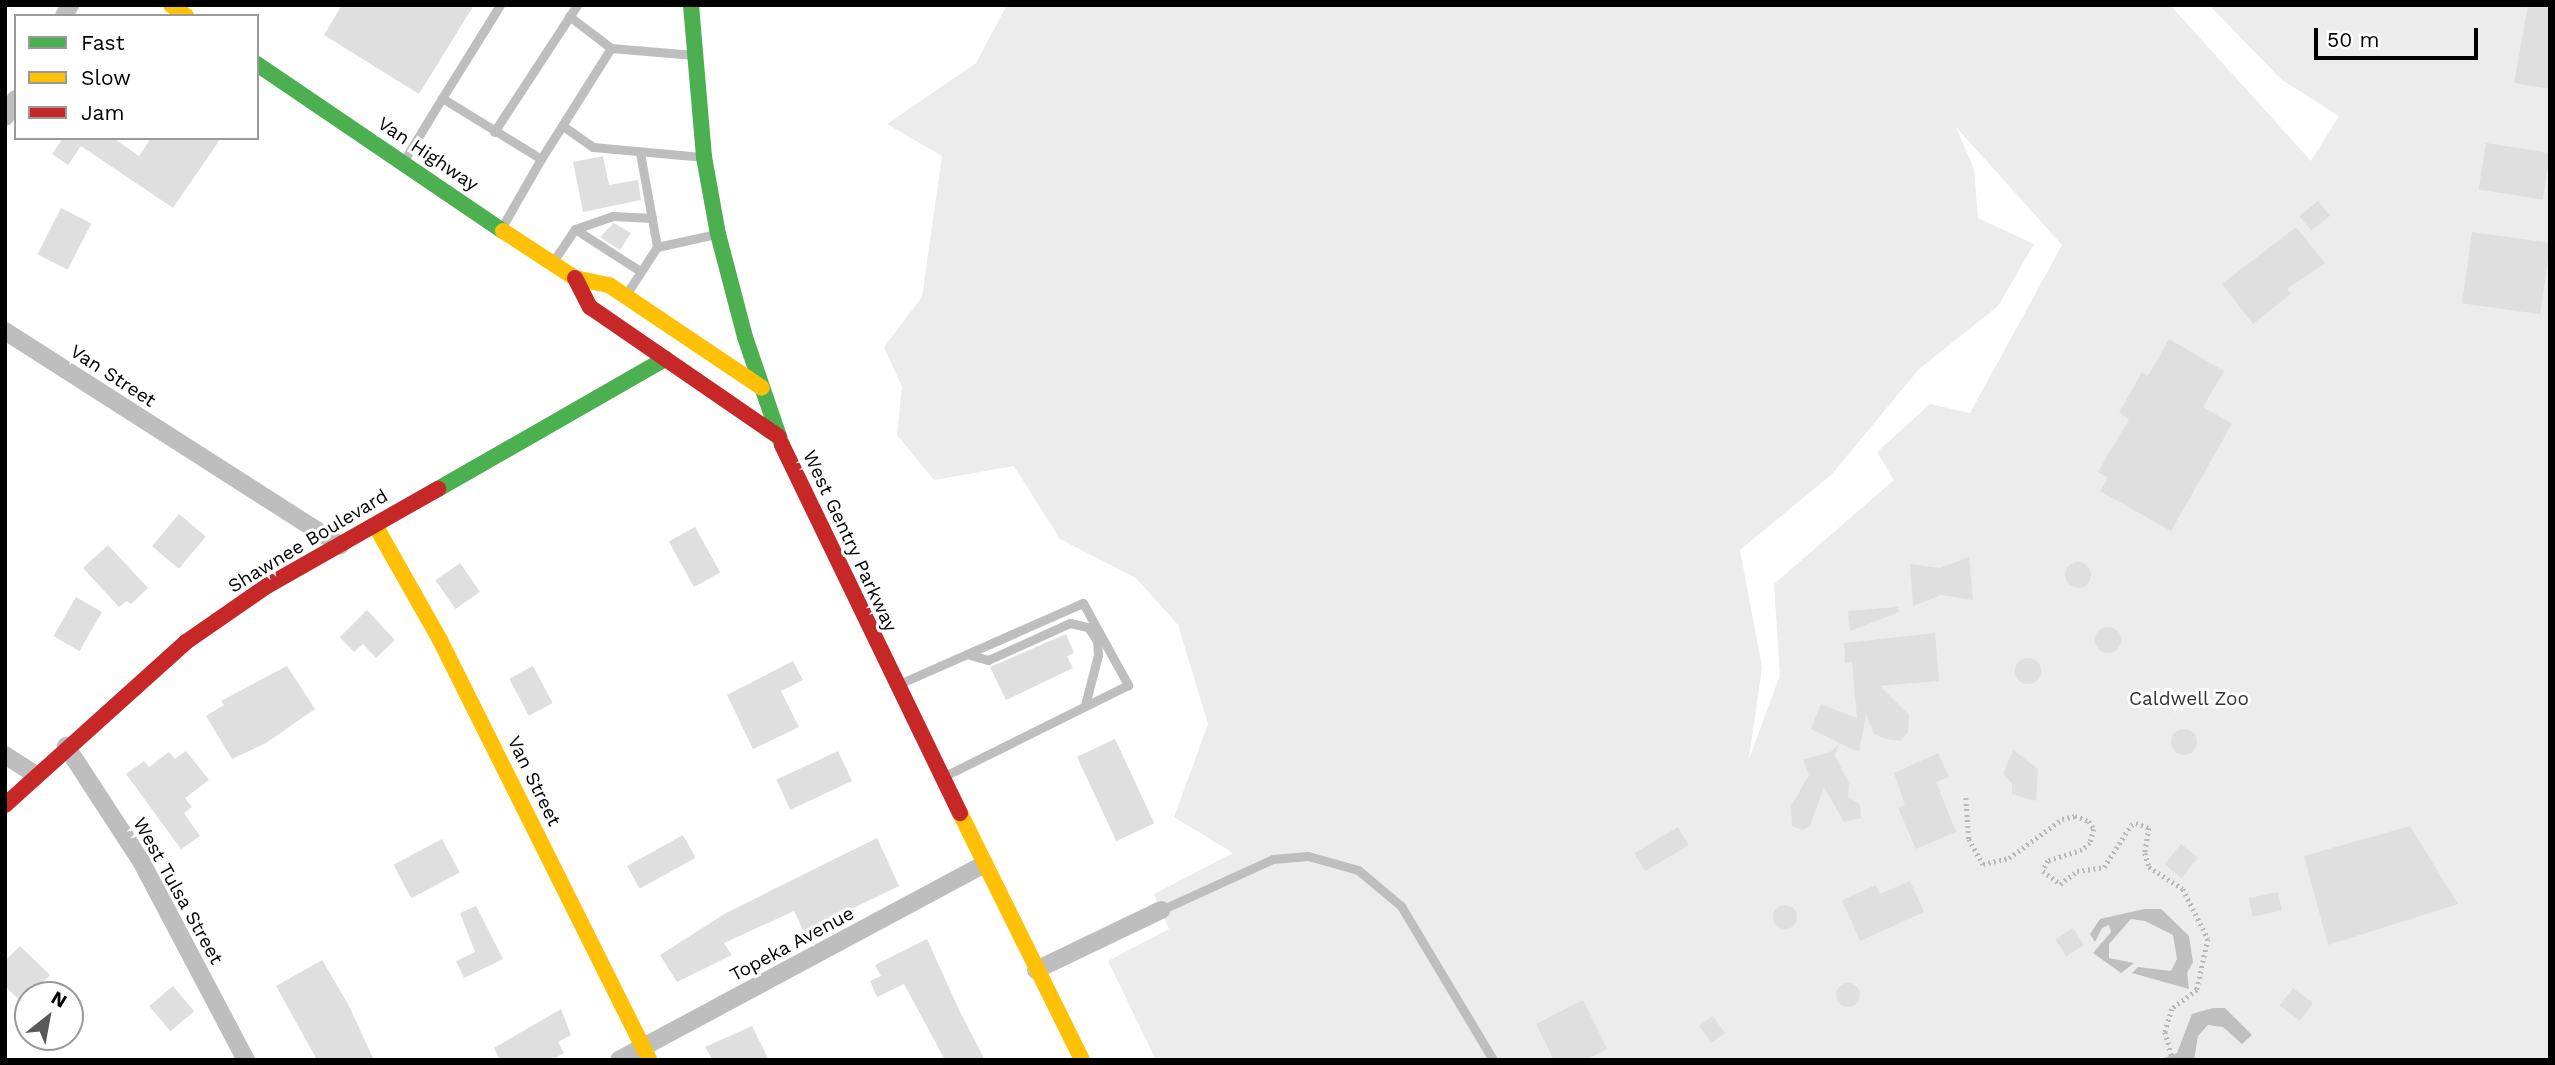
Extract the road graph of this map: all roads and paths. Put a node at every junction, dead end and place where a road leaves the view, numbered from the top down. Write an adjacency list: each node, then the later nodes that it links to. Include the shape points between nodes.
1 (500, 5): 8 (lane)
2 (577, 5): 4 (lane)
3 (691, 5): 6 (main road, West Gentry Parkway)
4 (569, 16): 5 (lane); 10 (lane)
5 (611, 48): 6 (lane); 9 (lane)
6 (694, 55): 12 (main road, West Gentry Parkway)
7 (259, 65): 14 (main road, Van Highway)
8 (442, 98): 10 (lane); 14 (lane)
9 (563, 126): 11 (lane, via 593,147); 13 (lane)
10 (494, 132): 13 (lane)
11 (640, 153): 12 (lane); 15 (lane)
12 (704, 157): 18 (main road, West Gentry Parkway)
13 (541, 159): 16 (lane)
14 (403, 162): 16 (main road, Van Highway)
15 (652, 218): 17 (lane, via 613,216); 19 (lane)
16 (502, 229): 20 (main road, Van Highway)
17 (575, 229): 20 (lane); 21 (lane)
18 (718, 234): 19 (lane); 26 (main road, West Gentry Parkway)
19 (657, 247): 21 (lane)
20 (552, 264): 22 (main road, Van Highway)
21 (640, 271): 23 (lane)
22 (575, 278): 23 (main road, Van Highway, via 609,285); 25 (main road, Van Highway, via 590,307)
23 (625, 297): 26 (main road, Van Highway)
24 (5, 331): 29 (street, Van Street)
25 (665, 359): 27 (main road, Van Highway); 28 (main road, Shawnee Boulevard)
26 (762, 388): 27 (main road, West Gentry Parkway)
27 (779, 437): 31 (main road, West Gentry Parkway)
28 (374, 525): 29 (main road, Shawnee Boulevard); 42 (main road, Van Street, via 440,640)
29 (340, 545): 33 (main road, Shawnee Boulevard, via 267,586 186,642)
30 (967, 654): 31 (lane); 32 (lane, via 988,660 1070,623 1088,627 1097,641 1098,655); 32 (lane, via 1083,603 1128,685)
31 (896, 686): 36 (main road, West Gentry Parkway)
32 (1085, 705): 36 (lane)
33 (66, 746): 35 (main road, Shawnee Boulevard); 43 (street, West Tulsa Street, via 141,861)
34 (5, 755): 35 (street)
35 (36, 775): 38 (main road, Shawnee Boulevard)
36 (942, 778): 39 (main road, West Gentry Parkway)
37 (1966, 798): 47 (path, via 1969,839 1983,864 2009,858 2062,818 2076,816 2089,821 2094,829 2090,843 2048,861 2043,871 2060,884 2077,871 2104,867 2131,825 2149,828 2145,853 2149,867 2183,889 2208,939 2197,990 2172,1009 2165,1032)
38 (5, 806)
39 (984, 864): 41 (main road, West Gentry Parkway); 42 (street, Topeka Avenue)
40 (1161, 910): 41 (street); 46 (lane, via 1273,859 1308,856 1357,870 1401,906)
41 (1036, 970): 45 (main road, West Gentry Parkway)
42 (646, 1054): 44 (street, Topeka Avenue)
43 (246, 1060)
44 (619, 1060)
45 (1082, 1060)
46 (1493, 1060)
47 (2174, 1060)

